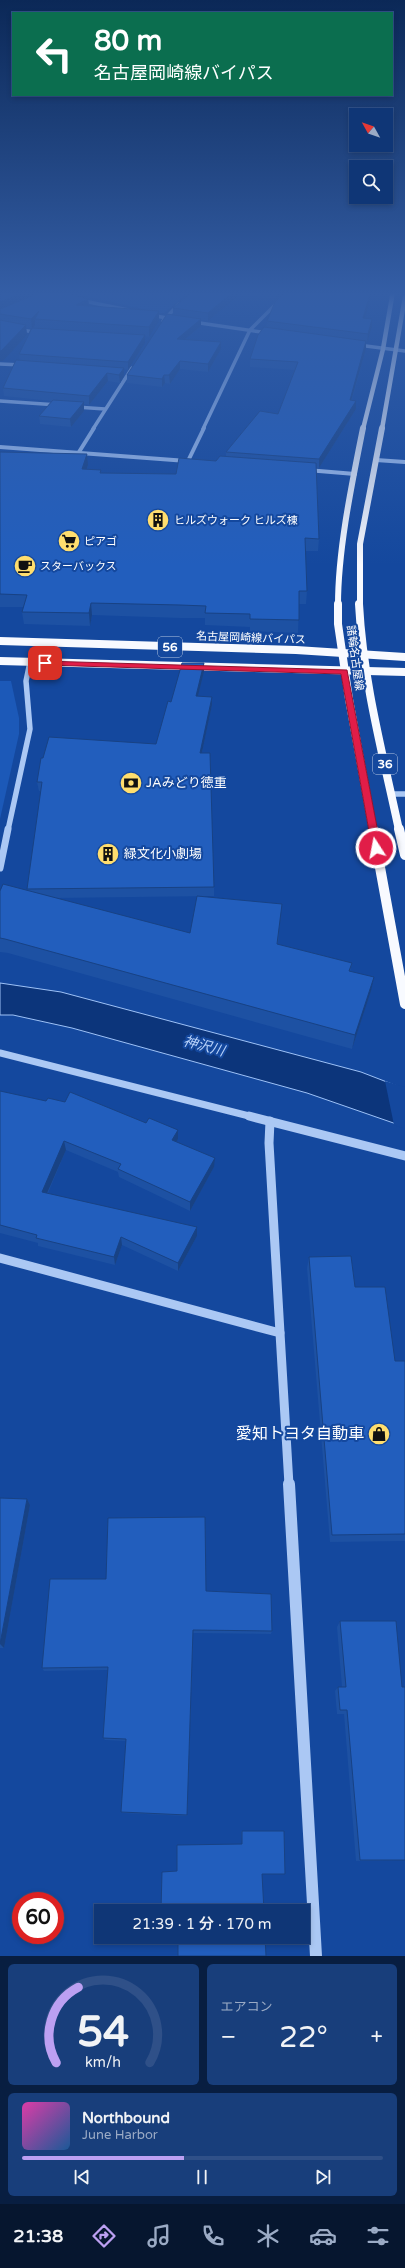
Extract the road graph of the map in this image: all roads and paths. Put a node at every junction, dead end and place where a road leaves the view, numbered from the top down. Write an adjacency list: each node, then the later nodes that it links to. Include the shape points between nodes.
1 (123, 382): 8 (street)
2 (225, 382): 12 (street)
3 (375, 382): 16 (main road, 諸輪名古屋線 / 36)
4 (391, 382): 11 (main road, 諸輪名古屋線 / 36)
5 (0, 401): 6 (street)
6 (61, 406)
7 (69, 406): 8 (street)
8 (105, 409): 10 (street)
9 (0, 447): 10 (street)
10 (79, 452): 12 (street)
11 (376, 460): 14 (street); 19 (main road, 諸輪名古屋線 / 36, via 358,566)
12 (188, 461): 13 (street)
13 (196, 462)
14 (405, 462)
15 (299, 470): 16 (street)
16 (355, 474): 18 (main road, 諸輪名古屋線 / 36, via 338,584)
17 (0, 641): 18 (main road, 名古屋岡崎線バイパス / 56)
18 (341, 652): 19 (main road, 名古屋岡崎線バイパス / 56); 23 (main road, 諸輪名古屋線 / 36)
19 (364, 656): 20 (main road, 名古屋岡崎線バイパス / 56); 25 (main road, 諸輪名古屋線 / 36)
20 (405, 657)
21 (0, 661): 22 (main road, 56)
22 (30, 662): 23 (main road, 56); 29 (street, via 26,681 30,729)
23 (344, 672): 25 (main road, 56); 30 (main road, 諸輪名古屋線 / 36)
24 (405, 672): 25 (main road, 56)
25 (368, 673): 26 (main road, 諸輪名古屋線 / 36)
26 (392, 794): 27 (street); 28 (main road, 諸輪名古屋線 / 36)
27 (405, 794)
28 (405, 855)
29 (0, 868)
30 (405, 1004)
31 (0, 1053): 32 (street)
32 (270, 1121): 33 (street); 35 (street, via 269,1143)
33 (405, 1156)
34 (0, 1258): 35 (street)
35 (280, 1333): 36 (street)
36 (316, 1956)

